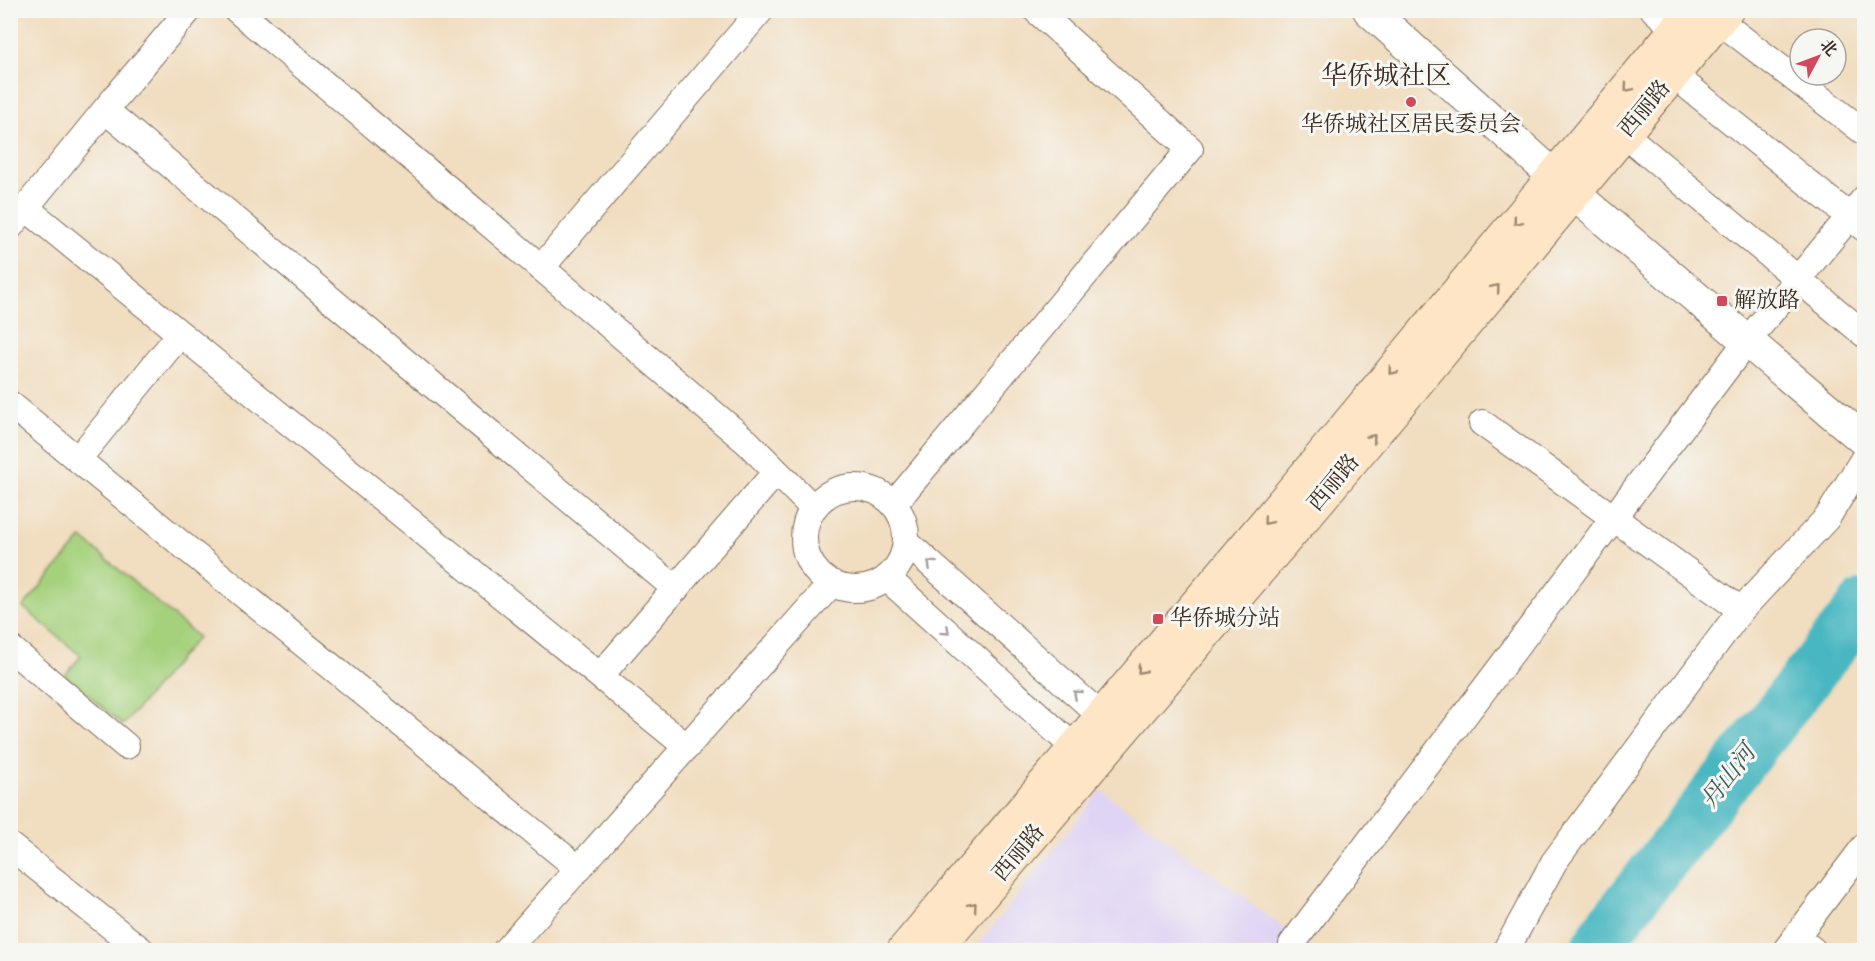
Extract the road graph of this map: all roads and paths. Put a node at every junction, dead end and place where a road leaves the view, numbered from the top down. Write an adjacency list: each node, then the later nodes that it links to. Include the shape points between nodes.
1 (189, 10): 8 (street)
2 (237, 10): 14 (street)
3 (761, 10): 14 (street)
4 (1036, 10): 25 (street, via 1190,150)
5 (1369, 10): 11 (street)
6 (1696, 20): 7 (main road, 西丽路); 10 (street)
7 (1663, 67): 9 (main road, 西丽路); 12 (street)
8 (105, 110): 13 (street); 31 (street)
9 (1614, 126): 11 (main road, 西丽路); 15 (street)
10 (1864, 132)
11 (1564, 185): 18 (street); 35 (main road, 西丽路, via 1319,500)
12 (1860, 215): 15 (street)
13 (18, 218): 16 (street)
14 (541, 268): 24 (street, via 747,442)
15 (1798, 279): 17 (street); 18 (street)
16 (180, 334): 23 (street); 34 (street)
17 (1864, 334)
18 (1747, 341): 21 (street); 27 (street)
19 (10, 404): 23 (street)
20 (1482, 423): 27 (street)
21 (1864, 440)
22 (1864, 458): 32 (street, via 1827,518)
23 (78, 459): 41 (street)
24 (776, 472): 26 (street); 31 (street)
25 (894, 504): 26 (street, via 873,489 846,487 834,491); 28 (street, via 906,528)
26 (813, 508): 30 (street, via 807,521 806,550 811,563)
27 (1613, 518): 32 (street); 42 (street)
28 (906, 542): 29 (street, via 901,562); 35 (street, one-way to 28)
29 (887, 578): 30 (street, via 860,588); 38 (street, one-way to 38)
30 (832, 583): 37 (street)
31 (676, 589): 34 (street)
32 (1741, 610): 48 (street, via 1554,862)
33 (10, 648): 36 (street)
34 (600, 676): 37 (street)
35 (1111, 724): 38 (main road, 西丽路)
36 (126, 746)
37 (687, 747): 41 (street)
38 (1084, 757): 46 (main road, 西丽路); 47 (main road, 西丽路, one-way to 38)
39 (10, 846): 44 (street)
40 (1864, 847): 43 (street)
41 (579, 869): 45 (street)
42 (1292, 944)
43 (1798, 946)
44 (141, 951)
45 (506, 951)
46 (904, 951)
47 (935, 951)
48 (1506, 951)

